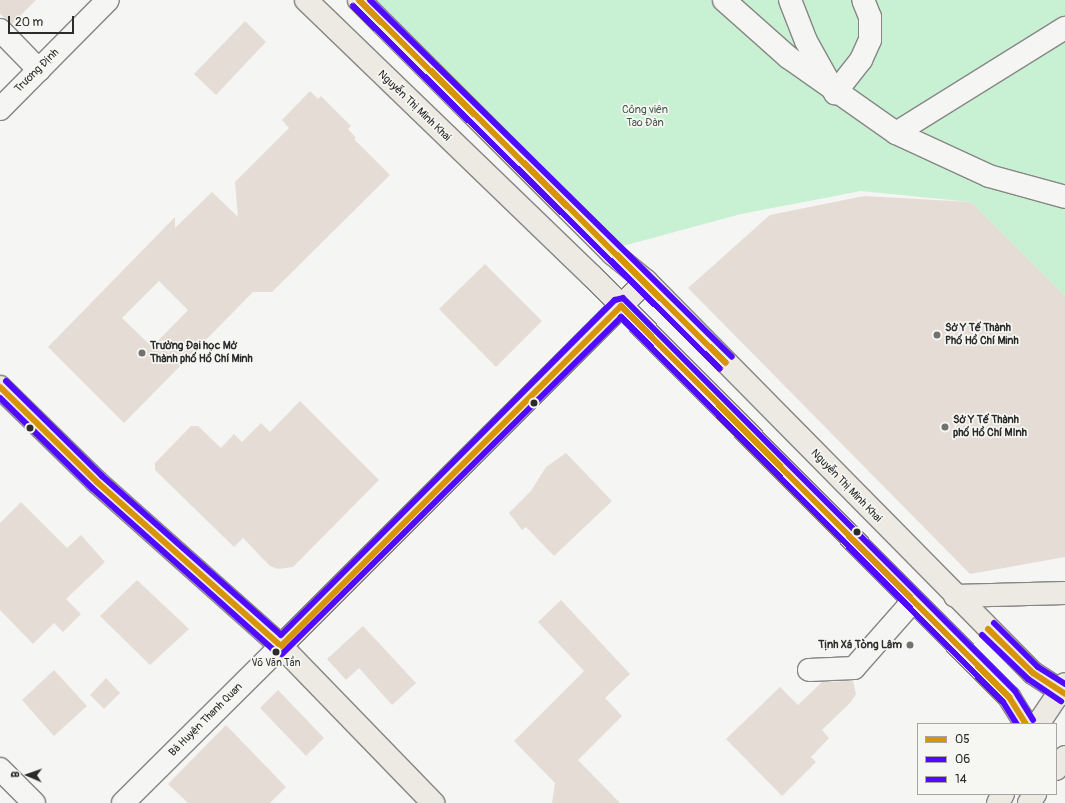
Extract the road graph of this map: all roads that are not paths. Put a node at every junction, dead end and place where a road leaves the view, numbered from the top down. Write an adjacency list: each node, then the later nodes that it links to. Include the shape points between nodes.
1 (108, 0): 9 (street, Trương Định)
2 (306, 0): 15 (main road, Nguyễn Thị Minh Khai)
3 (359, 0): 14 (main road, Nguyễn Thị Minh Khai, via 613,254)
4 (724, 0): 10 (street, via 788,57)
5 (790, 0): 10 (street, via 806,41)
6 (863, 0): 10 (street, via 870,17 870,40 861,60)
7 (1065, 28): 12 (street)
8 (0, 30): 9 (street)
9 (39, 70): 11 (street, Trương Định)
10 (835, 93): 12 (street)
11 (0, 109)
12 (896, 133): 13 (street, via 989,176)
13 (1065, 197)
14 (646, 281): 15 (main road, Bà Huyện Thanh Quan); 18 (main road, Nguyễn Thị Minh Khai)
15 (621, 306): 19 (main road, Nguyễn Thị Minh Khai); 20 (main road, Bà Huyện Thanh Quan)
16 (0, 387): 20 (main road, via 97,482)
17 (1065, 593): 18 (main road)
18 (955, 596): 22 (main road, Nguyễn Thị Minh Khai, via 1033,674)
19 (913, 601): 21 (street, via 854,668); 23 (main road, Nguyễn Thị Minh Khai, via 1009,697)
20 (280, 646): 27 (street, Bà Huyện Thanh Quan); 28 (main road)
21 (809, 670)
22 (1064, 690): 24 (main road)
23 (1025, 723)
24 (1039, 723)
25 (0, 769): 26 (street)
26 (34, 803)
27 (123, 803)
28 (433, 803)

